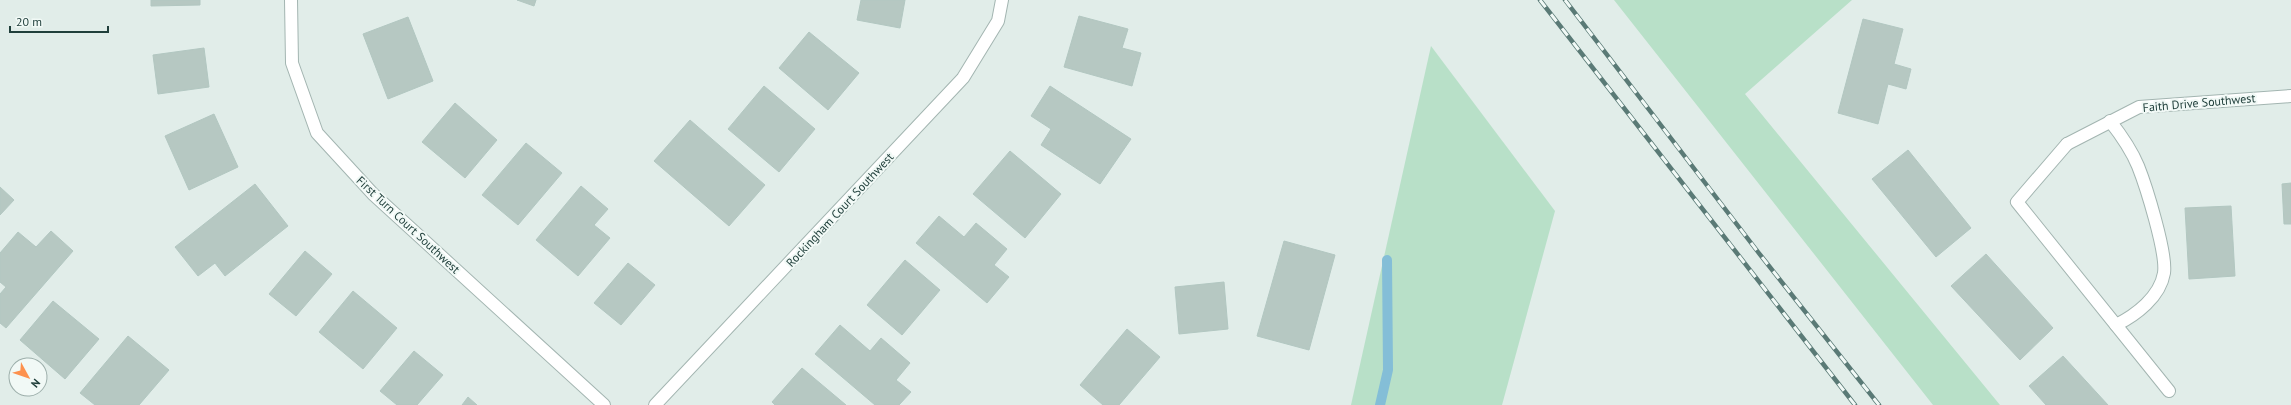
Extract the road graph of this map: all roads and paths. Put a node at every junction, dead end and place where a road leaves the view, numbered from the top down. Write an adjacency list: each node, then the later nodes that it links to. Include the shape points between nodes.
1 (291, 0): 7 (street, First Turn Court Southwest, via 292,63 317,133 373,194)
2 (1002, 0): 8 (street, Rockingham Court Southwest, via 998,21 963,78)
3 (2291, 96): 4 (street, Faith Drive Southwest, via 2139,107)
4 (2110, 122): 5 (street, via 2126,142 2138,165 2160,239 2164,272 2159,287 2146,305); 5 (street, Faith Drive Southwest, via 2067,144 2017,202)
5 (2116, 325): 6 (street)
6 (2169, 391)
7 (604, 405)
8 (655, 405)

